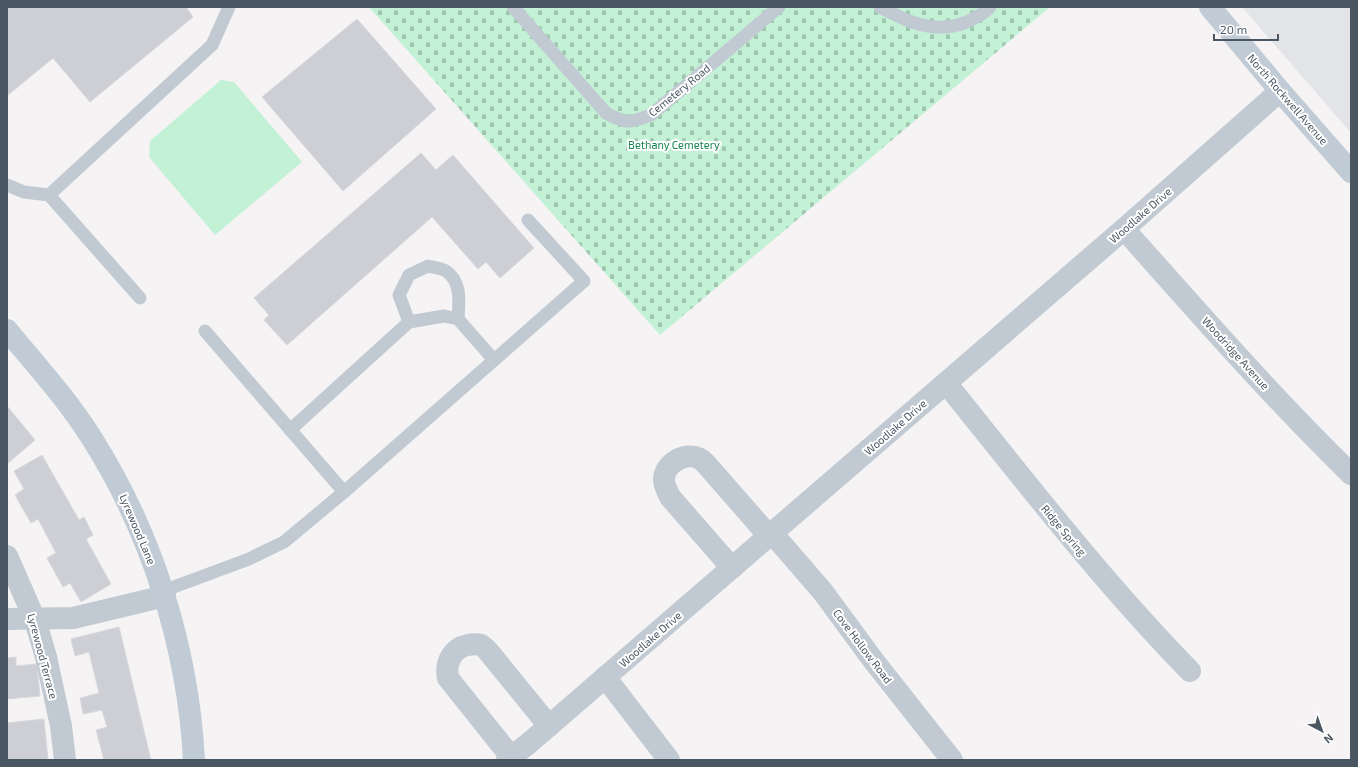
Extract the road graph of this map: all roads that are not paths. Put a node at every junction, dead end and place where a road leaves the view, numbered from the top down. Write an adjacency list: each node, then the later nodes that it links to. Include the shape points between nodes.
1 (229, 7): 10 (lane, via 212,45)
2 (513, 7): 3 (lane, Cemetery Road, via 606,113 620,120 634,122 651,115)
3 (779, 7)
4 (880, 7): 5 (lane, via 932,28 952,27 985,13)
5 (990, 7)
6 (1210, 7): 7 (street, North Rockwell Avenue)
7 (1280, 91): 8 (street, North Rockwell Avenue); 12 (street, Woodlake Drive)
8 (1351, 172)
9 (7, 185): 10 (lane, via 24,192)
10 (49, 195): 13 (lane)
11 (528, 220): 18 (lane, via 584,281)
12 (1124, 228): 19 (street, Woodlake Drive); 21 (street, Woodridge Avenue, via 1300,424)
13 (140, 298)
14 (458, 319): 15 (lane, via 444,316); 15 (lane, via 457,283 446,270 428,266 409,275 399,295); 18 (lane)
15 (410, 322): 20 (lane)
16 (7, 330): 26 (street, Lyrewood Lane, via 91,437 130,508)
17 (205, 331): 20 (lane)
18 (494, 360): 22 (lane)
19 (946, 383): 23 (street, Woodlake Drive); 29 (street, Ridge Spring, via 1071,539 1152,632)
20 (290, 430): 22 (lane)
21 (1351, 474)
22 (344, 492): 26 (lane, via 284,542)
23 (770, 534): 25 (street, Woodlake Drive); 25 (street, Cove Hollow Road, via 698,458 690,456 673,462 666,470 664,480 670,498); 36 (street, Cove Hollow Road, via 823,592)
24 (7, 556): 28 (street, Lyrewood Terrace)
25 (732, 568): 30 (street, Woodlake Drive)
26 (164, 594): 28 (street, via 73,618); 34 (street, Lyrewood Lane, via 188,699)
27 (7, 619): 28 (street)
28 (35, 620): 33 (street, Lyrewood Terrace, via 61,726)
29 (1190, 671)
30 (605, 677): 31 (street, Woodlake Drive); 35 (street)
31 (549, 726): 32 (street, Woodlake Drive); 32 (street, via 488,651 480,645 471,644 456,650 448,664 448,678)
32 (509, 758)
33 (65, 760)
34 (194, 760)
35 (669, 760)
36 (952, 760)

